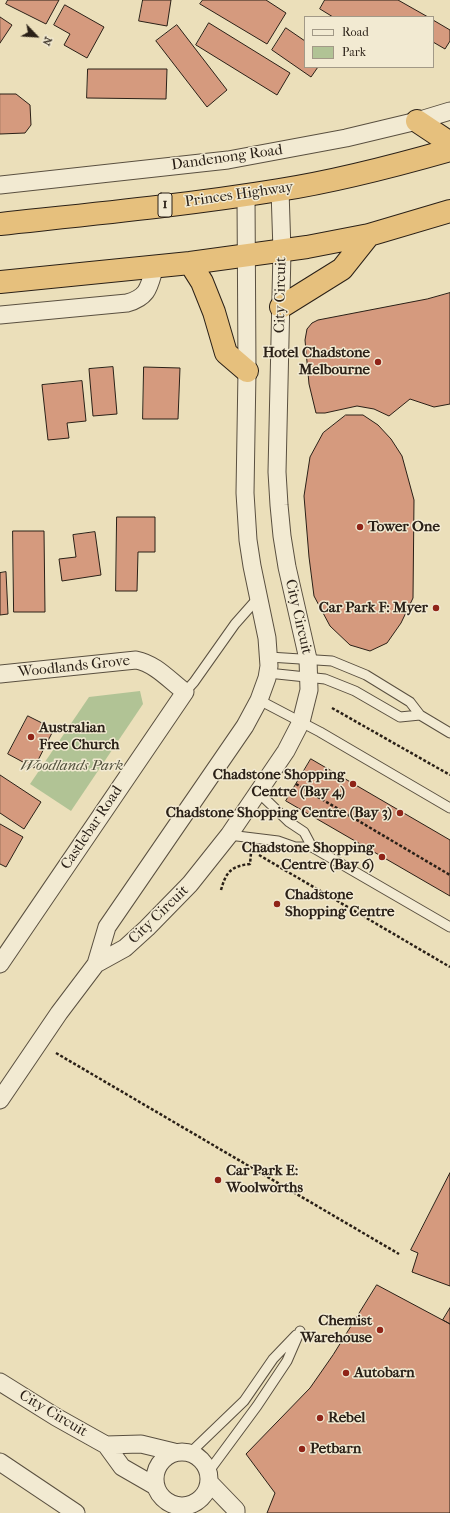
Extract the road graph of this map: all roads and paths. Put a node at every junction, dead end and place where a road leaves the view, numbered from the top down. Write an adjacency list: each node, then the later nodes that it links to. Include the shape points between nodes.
1 (450, 111): 2 (street, Dandenong Road)
2 (417, 121): 3 (highway); 5 (street, Dandenong Road, via 346,138 228,160)
3 (450, 143)
4 (450, 150): 6 (highway, Princes Highway / 1, via 359,174)
5 (0, 185)
6 (280, 190): 7 (highway, Princes Highway / 1); 11 (street, City Circuit)
7 (246, 195): 9 (highway, Princes Highway / 1); 12 (street, City Circuit)
8 (450, 211): 10 (highway)
9 (0, 224)
10 (370, 235): 11 (highway); 16 (highway, via 342,269)
11 (282, 251): 12 (highway); 16 (street, City Circuit)
12 (246, 255): 13 (highway); 18 (street, City Circuit)
13 (190, 263): 14 (highway); 18 (highway, via 202,282 214,312 226,353)
14 (155, 266): 15 (highway); 17 (street, via 148,290 135,301)
15 (0, 282)
16 (281, 307): 20 (street, City Circuit, via 278,505 287,567)
17 (0, 315)
18 (248, 371): 19 (street, City Circuit, via 245,493 248,540)
19 (258, 598): 21 (street, City Circuit, via 267,638); 24 (lane, Castlebar Road, via 235,624)
20 (308, 659): 21 (lane); 23 (street, City Circuit); 27 (lane, via 332,661 366,675 410,702)
21 (268, 665): 23 (lane); 25 (street, City Circuit)
22 (0, 674): 24 (street, Woodlands Grove, via 136,660 157,668)
23 (309, 677): 27 (lane, via 325,679 347,687 400,717); 28 (street, City Circuit, via 308,697)
24 (185, 692): 39 (street, Castlebar Road)
25 (259, 700): 28 (lane); 40 (street, City Circuit, via 240,734 106,927)
26 (332, 708): 30 (path)
27 (420, 715): 29 (lane)
28 (301, 722): 32 (street, City Circuit, via 286,751); 33 (lane)
29 (450, 733)
30 (450, 775)
31 (296, 784): 36 (path)
32 (258, 792): 34 (street, City Circuit); 35 (lane, via 289,822 304,832)
33 (450, 808)
34 (229, 835): 35 (lane, via 278,841 295,847); 40 (street, City Circuit, via 190,884 147,928 125,948)
35 (312, 847): 38 (lane)
36 (450, 874)
37 (221, 890): 41 (path, via 229,872 236,867 250,864 251,851)
38 (450, 927)
39 (0, 964)
40 (96, 964): 42 (street, City Circuit)
41 (450, 967)
42 (39, 1043): 43 (street, City Circuit); 44 (path)
43 (0, 1100)
44 (399, 1254)
45 (0, 1382): 46 (street, City Circuit, via 56,1418)
46 (106, 1445): 47 (street, via 141,1444); 50 (street, City Circuit, via 122,1467)
47 (182, 1452): 49 (street, via 202,1460); 49 (lane, via 244,1401 273,1359 300,1331 287,1361); 50 (street, via 168,1455 158,1465)
48 (0, 1462): 52 (street)
49 (209, 1477): 51 (street, via 207,1489); 53 (street)
50 (155, 1486): 51 (street, via 164,1500)
51 (192, 1510)
52 (76, 1513)
53 (236, 1513)

